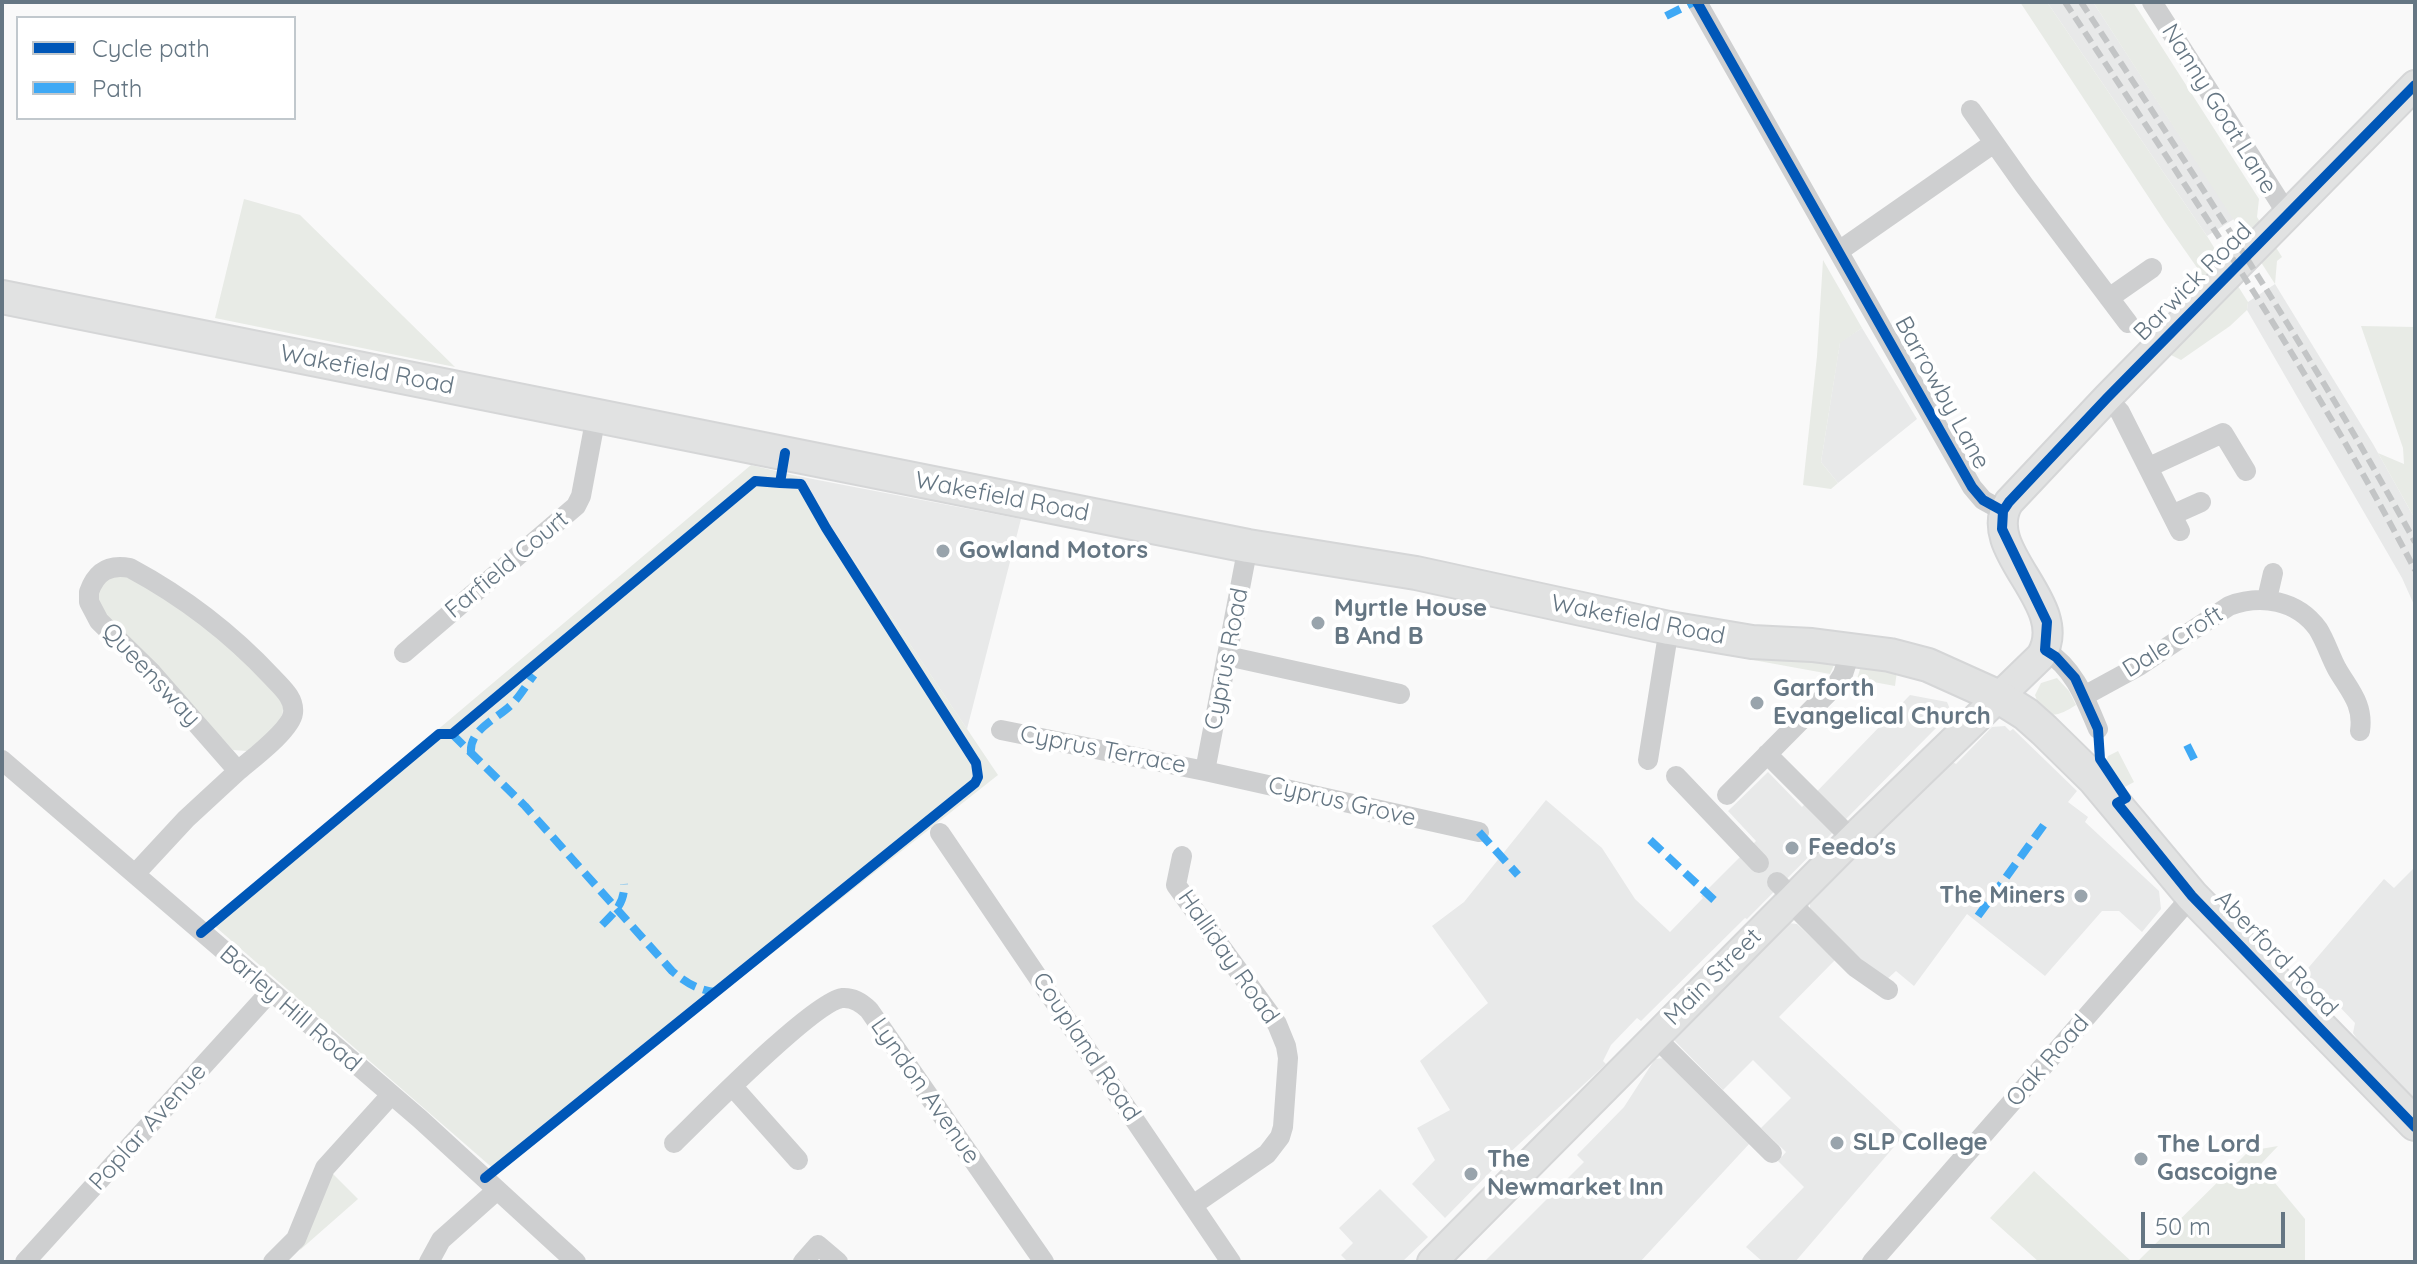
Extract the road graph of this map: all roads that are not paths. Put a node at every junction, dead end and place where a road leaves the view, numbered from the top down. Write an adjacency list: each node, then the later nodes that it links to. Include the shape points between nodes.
1 (1697, 2): 7 (street, Barrowby Lane)
2 (2152, 2): 6 (street, Nanny Goat Lane)
3 (2415, 85): 6 (street, Barwick Road)
4 (1971, 110): 5 (street)
5 (1994, 143): 7 (street); 10 (street)
6 (2288, 215): 12 (street, Barwick Road)
7 (1839, 251): 17 (street, Barrowby Lane, via 1972,487)
8 (2152, 268): 10 (street)
9 (2, 297): 13 (main road, Wakefield Road)
10 (2109, 298): 11 (street)
11 (2128, 323)
12 (2107, 398): 14 (street); 17 (street, Barwick Road)
13 (596, 416): 18 (main road, Wakefield Road); 24 (street, Farfield Court, via 576,506)
14 (2149, 467): 15 (street, via 2223,433); 16 (street, via 2176,523)
15 (2246, 471)
16 (2201, 502)
17 (2003, 511): 23 (street, via 2005,537 2047,622)
18 (1248, 546): 21 (main road, Wakefield Road, via 1416,573); 25 (street, Cyprus Road)
19 (2273, 573): 20 (street)
20 (2267, 599): 27 (street, Dale Croft, via 2229,606); 31 (street, via 2294,608 2316,627 2357,698)
21 (1669, 628): 22 (main road, Wakefield Road); 34 (street)
22 (1851, 650): 28 (main road, Wakefield Road, via 1928,665); 32 (street, via 1836,685)
23 (2045, 650): 27 (street, via 2067,667); 28 (street)
24 (404, 653)
25 (1227, 656): 26 (street); 36 (street, Cyprus Road)
26 (1400, 694)
27 (2084, 696): 29 (street)
28 (1999, 697): 41 (street, Main Street); 46 (main road, Aberford Road, via 2026,714 2094,779)
29 (2098, 729)
30 (1001, 730): 36 (street, Cyprus Terrace)
31 (2360, 731)
32 (1767, 754): 38 (street); 41 (street)
33 (2, 760): 44 (street, Barley Hill Road)
34 (1648, 760)
35 (238, 771): 35 (street, Queensway, via 92,613 89,592 99,573 130,568 186,600 236,640 288,695 294,709 290,723); 44 (street, Queensway)
36 (1205, 771): 39 (street, Cyprus Grove)
37 (1676, 776): 43 (street)
38 (1727, 795)
39 (1479, 832)
40 (940, 833): 57 (street, Coupland Road)
41 (1852, 839): 45 (street, Main Street)
42 (1182, 856): 57 (street, Halliday Road, via 1176,885 1277,1024 1288,1058 1283,1127 1274,1146)
43 (1759, 863)
44 (135, 874): 48 (street, Barley Hill Road)
45 (1787, 894): 47 (street, via 1855,967); 49 (street, Main Street)
46 (2192, 896): 52 (main road, Aberford Road); 67 (street, Oak Road)
47 (1888, 990)
48 (270, 992): 51 (street, Barley Hill Road); 58 (street, Poplar Avenue)
49 (1654, 1036): 54 (street); 66 (street, Main Street)
50 (733, 1087): 53 (street, Lyndon Avenue); 55 (street); 64 (street, Lyndon Avenue, via 831,1002 848,998 864,1004)
51 (391, 1095): 56 (street, Barley Hill Road); 59 (street, via 325,1168 296,1239)
52 (2414, 1124)
53 (674, 1143)
54 (1772, 1153)
55 (798, 1160)
56 (496, 1191): 60 (street, via 441,1240); 61 (street, Barley Hill Road)
57 (1193, 1205): 65 (street, Coupland Road)
58 (25, 1262)
59 (273, 1262)
60 (429, 1262)
61 (576, 1262)
62 (803, 1262): 63 (street, via 818,1245)
63 (838, 1262)
64 (1044, 1262)
65 (1231, 1262)
66 (1432, 1262)
67 (1872, 1262)

